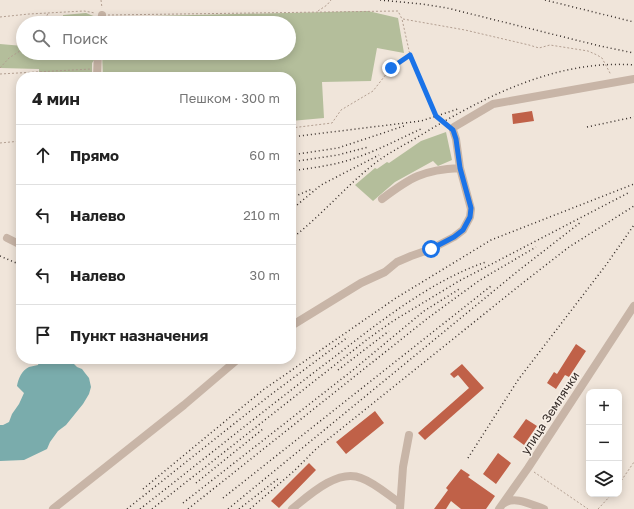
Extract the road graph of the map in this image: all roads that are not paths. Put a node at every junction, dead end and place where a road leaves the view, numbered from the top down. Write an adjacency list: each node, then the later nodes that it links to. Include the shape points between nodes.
1 (98, 60): 2 (street)
2 (97, 72)
3 (634, 79): 4 (street, via 493,104 454,127)
4 (460, 168): 5 (street, via 425,172 403,182); 9 (street, via 471,208 470,217 463,230 431,249 397,262 385,272 361,283)
5 (382, 199)
6 (7, 238): 7 (street)
7 (16, 242)
8 (634, 306): 13 (street, улица Землячки)
9 (296, 323)
10 (232, 364): 14 (street)
11 (409, 434): 12 (street)
12 (400, 506): 15 (street, via 362,478 351,475 320,486)
13 (500, 508): 16 (street, via 508,501 517,500)
14 (53, 509)
15 (292, 509)
16 (544, 509)

